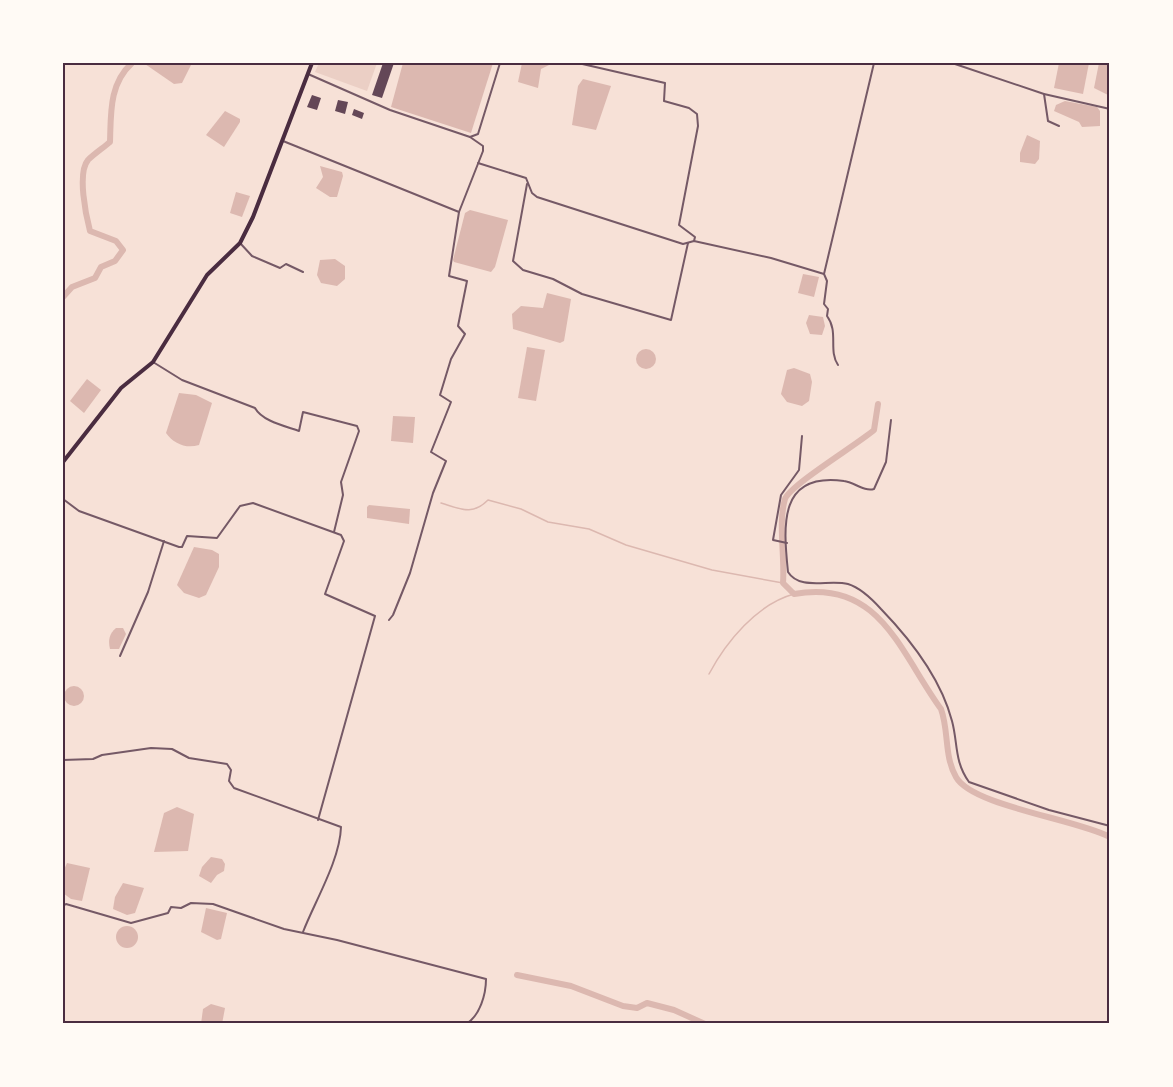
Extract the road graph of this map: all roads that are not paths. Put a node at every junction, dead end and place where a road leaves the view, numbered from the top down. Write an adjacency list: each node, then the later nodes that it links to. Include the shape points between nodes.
1 (312, 63): 6 (main road)
2 (500, 63): 10 (street, via 478,134)
3 (578, 63): 15 (street, via 665,83 664,101 697,114 679,225 695,237)
4 (874, 63): 19 (street)
5 (952, 63): 7 (street)
6 (308, 74): 10 (street, via 390,110); 11 (main road)
7 (1044, 94): 8 (street); 9 (street, via 1048,121)
8 (1110, 109)
9 (1059, 126)
10 (470, 137): 12 (street, via 483,146)
11 (283, 141): 14 (street); 16 (main road)
12 (478, 163): 13 (street, via 526,178); 14 (street)
13 (528, 182): 17 (street, via 537,197); 17 (street, via 513,261 523,270 582,294 671,320)
14 (459, 212): 29 (street, via 450,276 467,281 458,326 465,334 451,359 440,395 451,402 431,452 446,460 410,573)
15 (694, 241): 17 (street); 19 (street)
16 (240, 243): 18 (street, via 252,256 280,268 285,264); 20 (main road, via 207,275)
17 (688, 243)
18 (303, 272)
19 (824, 274): 21 (street, via 824,304 833,325 833,357)
20 (153, 362): 24 (main road, via 121,388); 26 (street, via 182,381 218,392 299,431 303,412 357,426 359,431 341,482 343,495)
21 (838, 365)
22 (891, 420): 28 (street, via 886,462 874,489 844,481 804,483 792,495)
23 (802, 436): 28 (street, via 798,473 781,495 776,514 775,542)
24 (63, 462)
25 (63, 499): 27 (street, via 79,511)
26 (334, 532): 27 (street, via 253,503 240,506 217,538 187,536 182,547); 32 (street, via 344,541 325,594 375,616)
27 (164, 541): 30 (street, via 148,592)
28 (787, 543): 33 (street, via 788,572 792,578 856,587 909,643 947,704 956,759 969,782)
29 (389, 620)
30 (120, 656)
31 (63, 760): 32 (street, via 93,759 102,754 151,748 172,749 189,758 227,764 234,788)
32 (318, 820): 35 (street, via 342,829 324,887)
33 (1110, 826)
34 (63, 906): 35 (street, via 131,923 168,913 171,908 204,902)
35 (303, 932): 36 (street, via 486,979 480,1006 473,1020)
36 (466, 1024)

